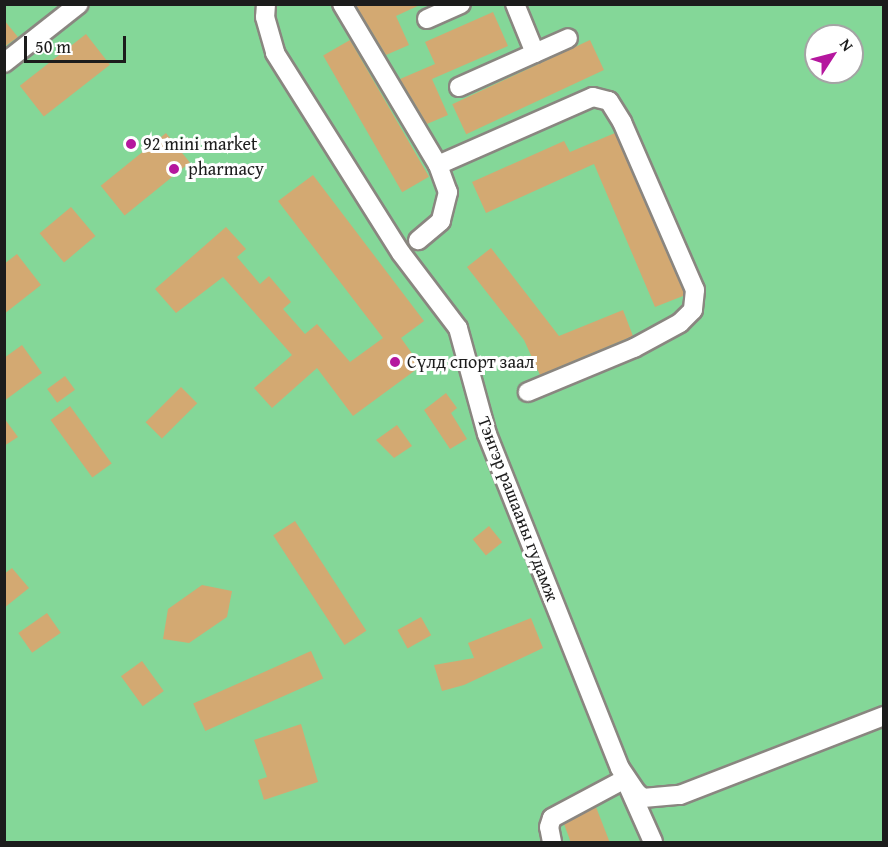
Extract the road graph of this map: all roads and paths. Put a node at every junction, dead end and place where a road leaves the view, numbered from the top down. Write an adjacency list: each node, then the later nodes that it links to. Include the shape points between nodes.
1 (79, 4): 9 (street)
2 (267, 4): 15 (street, Тэнгэр рашааны гудамж, via 265,16 274,53 401,253 458,328 487,434)
3 (342, 4): 11 (street)
4 (460, 4): 6 (street)
5 (515, 4): 8 (street)
6 (427, 19)
7 (568, 38): 8 (street)
8 (535, 53): 10 (street)
9 (4, 63)
10 (459, 87)
11 (438, 165): 12 (street, via 448,192 444,214 437,226); 13 (street, via 593,97 609,101 622,122 695,290 693,310 680,323 634,348)
12 (418, 240)
13 (528, 392)
14 (884, 716): 15 (street, Тэнгэр рашааны гудамж, via 680,795 643,798)
15 (624, 779): 16 (street, via 552,818); 17 (street)
16 (552, 843)
17 (653, 843)

